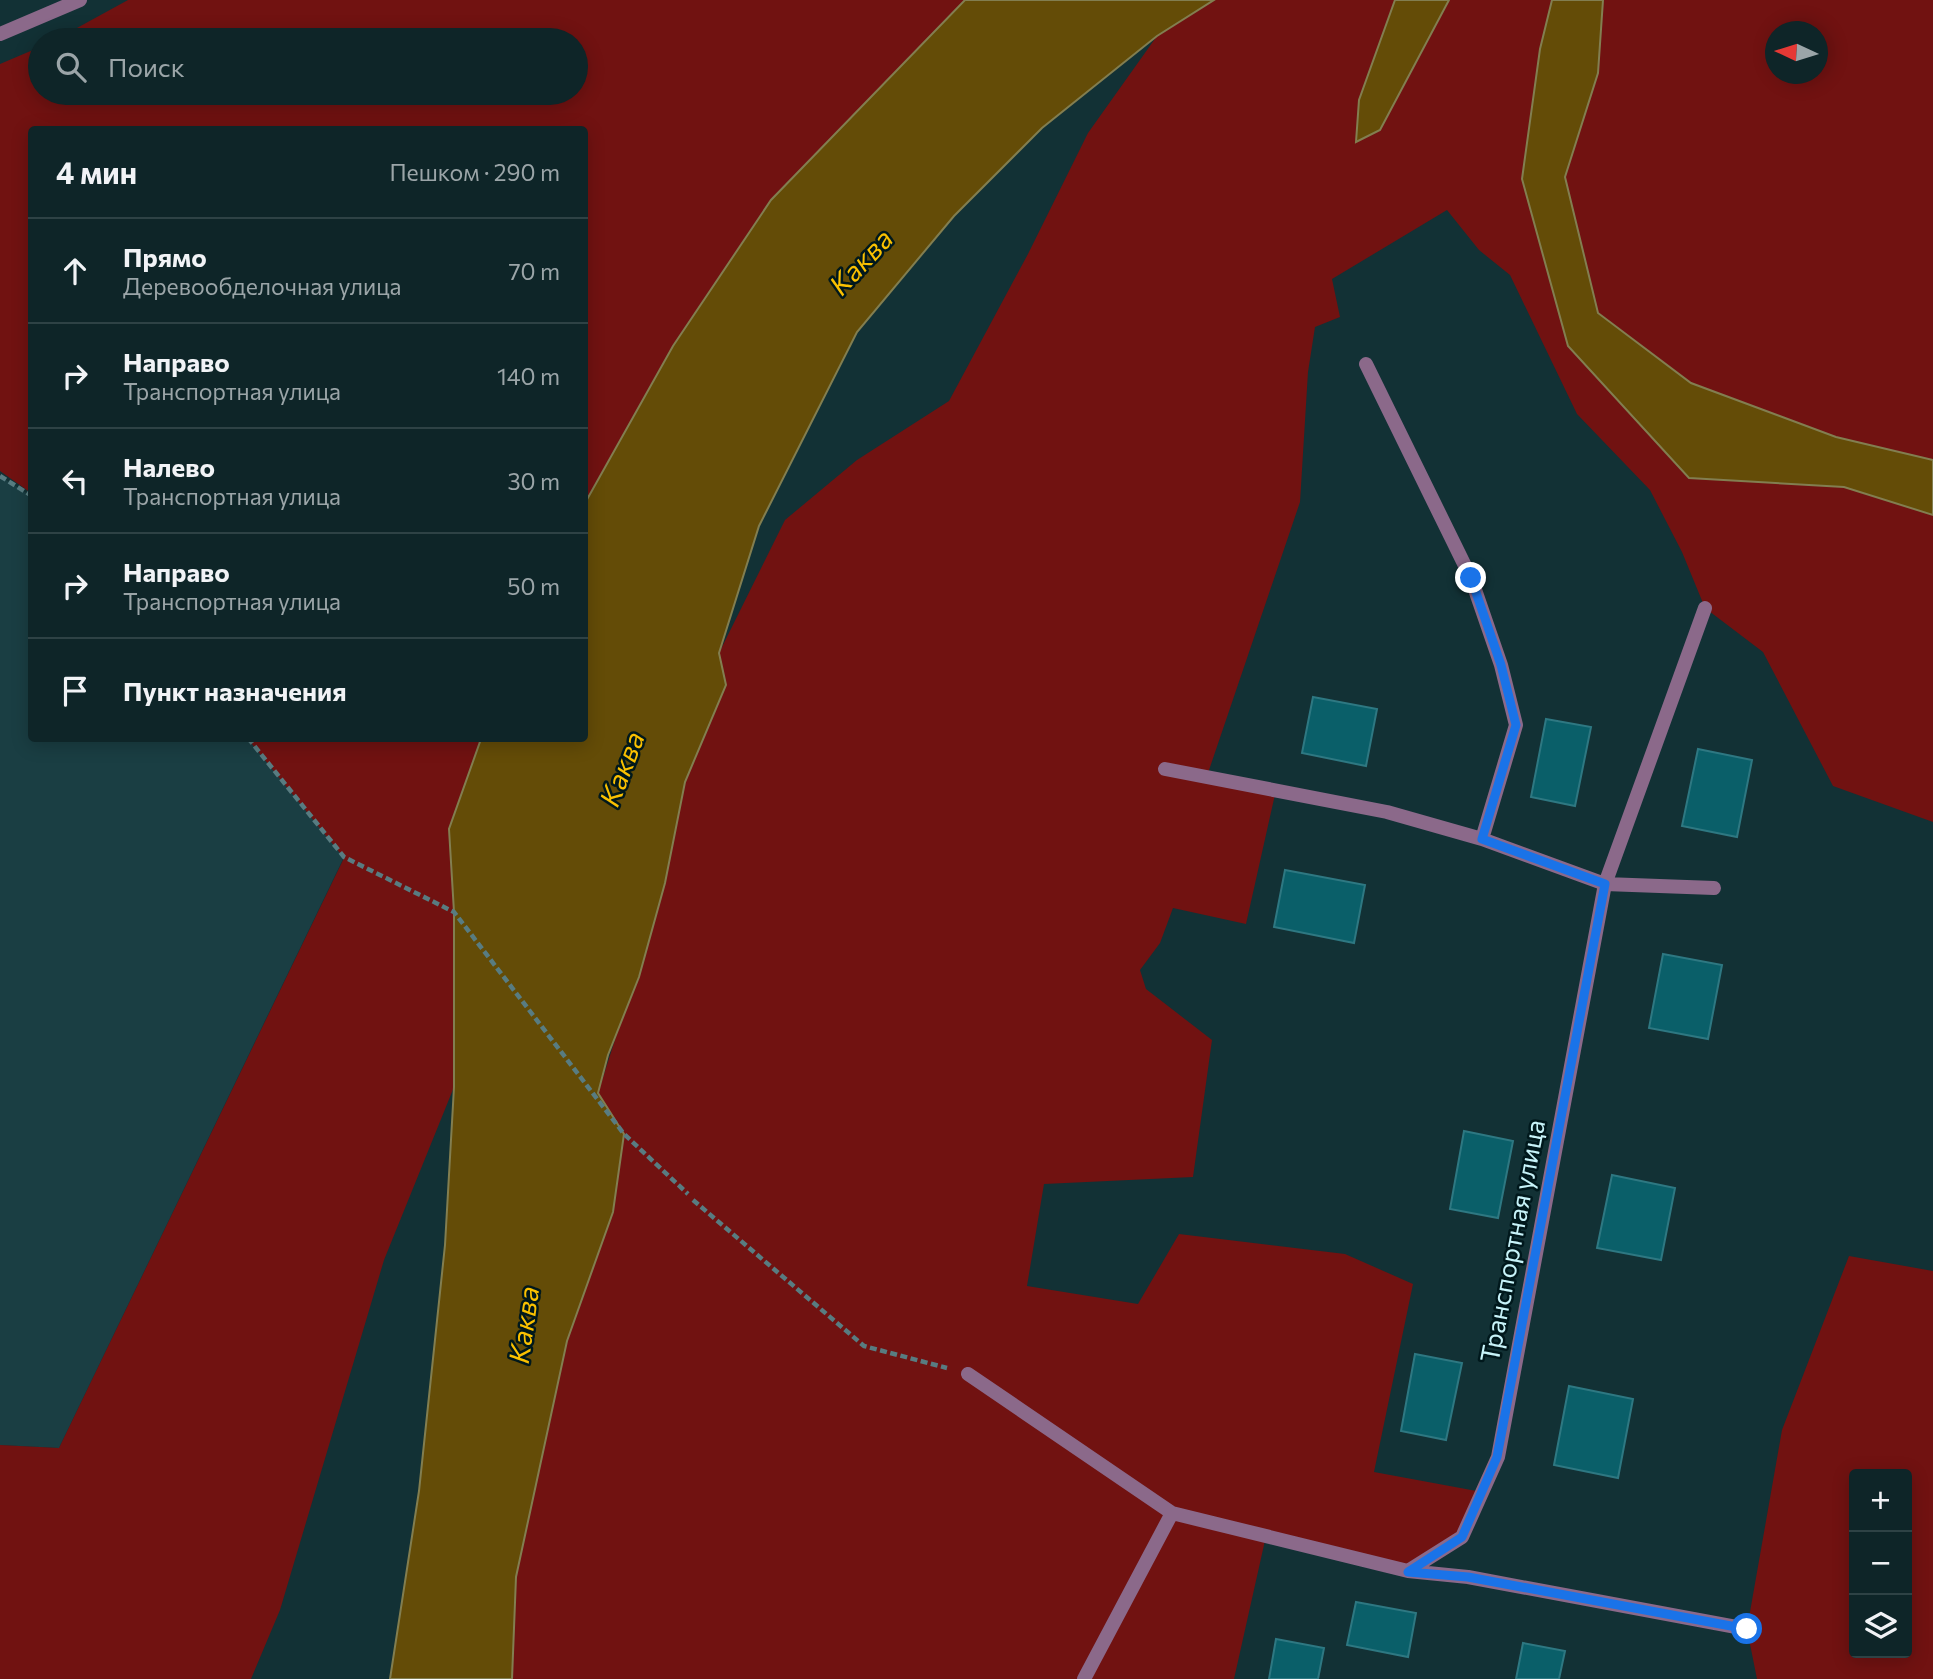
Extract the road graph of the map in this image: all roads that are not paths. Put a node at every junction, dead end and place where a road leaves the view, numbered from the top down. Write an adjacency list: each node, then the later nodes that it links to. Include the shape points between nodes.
1 (80, 0): 2 (street)
2 (0, 34)
3 (1366, 363): 6 (street, via 1471,578 1516,725)
4 (1705, 608): 7 (street, Транспортная улица)
5 (1165, 769): 6 (street, via 1387,812)
6 (1482, 839): 7 (street)
7 (1605, 884): 8 (street); 11 (street, Транспортная улица, via 1497,1457 1462,1537)
8 (1714, 888)
9 (968, 1374): 10 (street)
10 (1172, 1513): 11 (street); 13 (street)
11 (1408, 1572): 12 (street, via 1468,1577)
12 (1747, 1629)
13 (1084, 1679)

